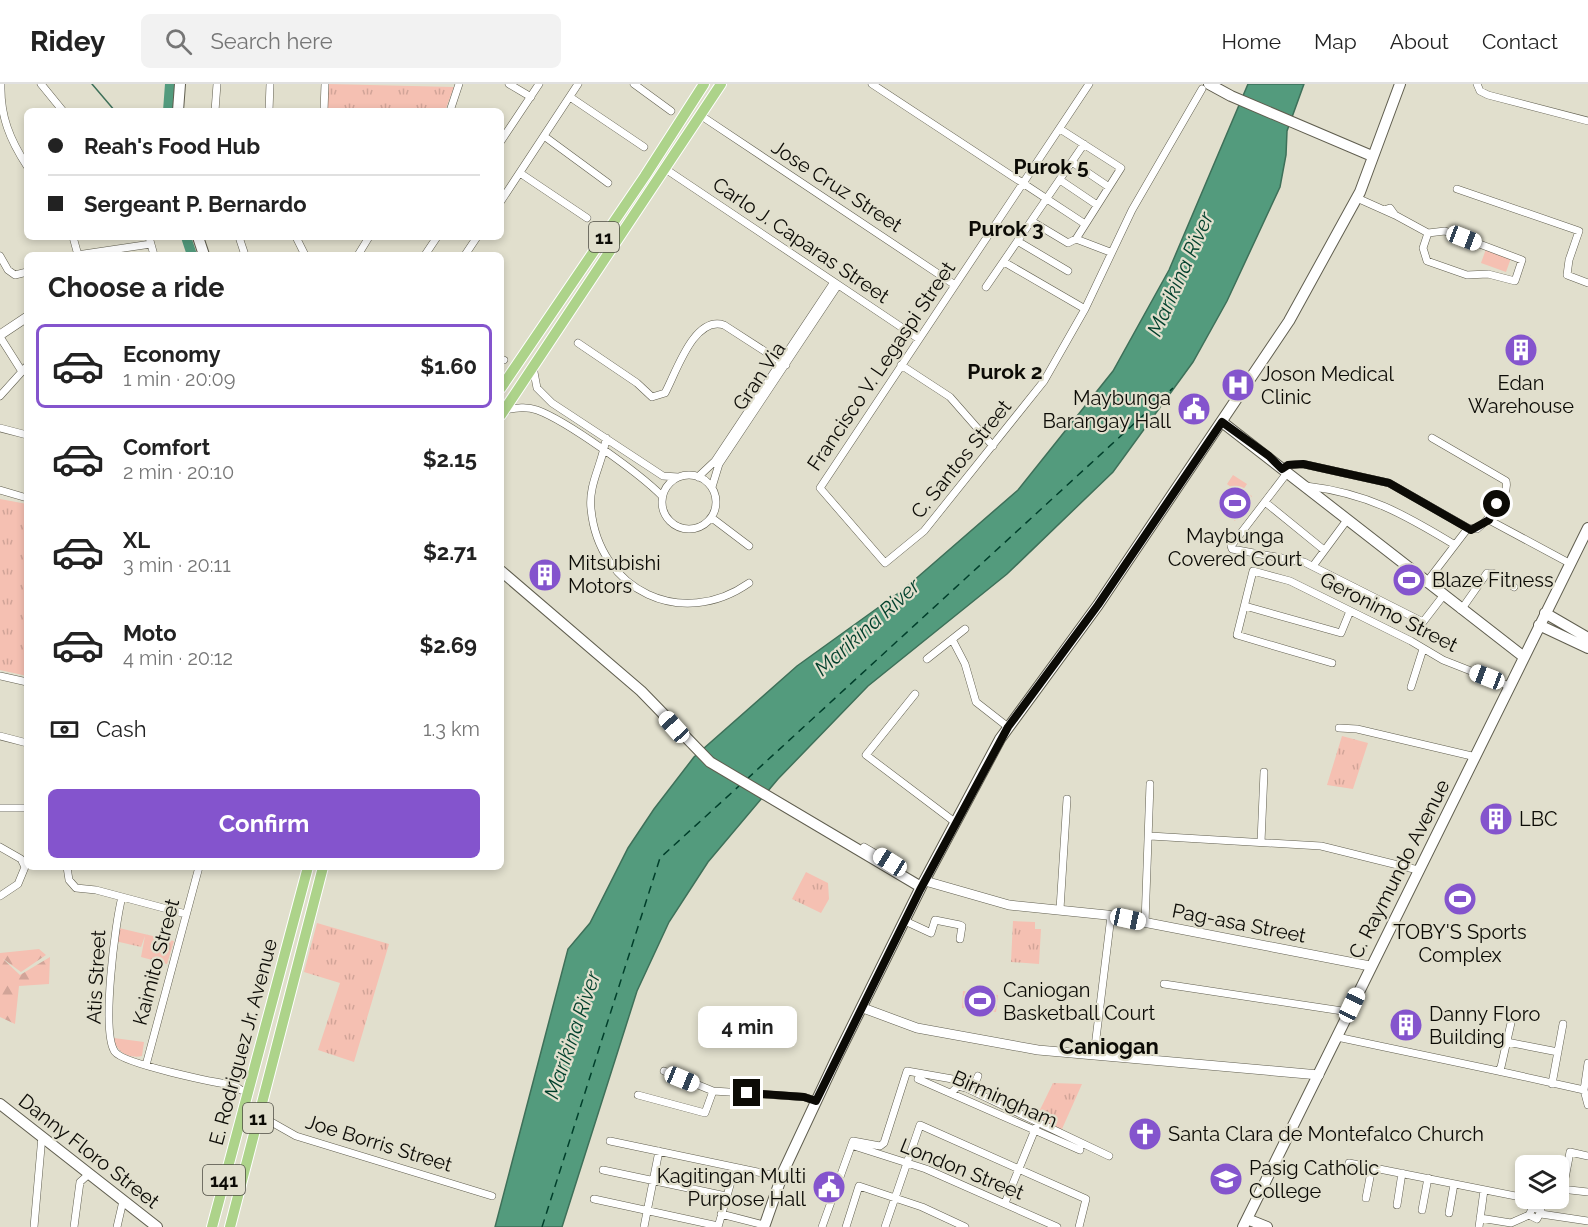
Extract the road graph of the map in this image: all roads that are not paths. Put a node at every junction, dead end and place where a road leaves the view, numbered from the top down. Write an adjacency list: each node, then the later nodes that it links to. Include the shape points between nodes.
1 (1, 84): 36 (street, via 1,114 6,132)
2 (41, 84): 21 (street)
3 (180, 84): 22 (main road)
4 (217, 84): 23 (street)
5 (270, 84): 24 (street)
6 (326, 84): 25 (street)
7 (459, 84): 26 (street)
8 (509, 84): 19 (street)
9 (539, 84): 19 (street)
10 (579, 84): 20 (street)
11 (634, 84): 27 (street)
12 (704, 84): 38 (main road, 11)
13 (721, 84): 28 (main road, 11)
14 (872, 84): 42 (street)
15 (1089, 84): 30 (street, Francisco V. Legaspi Street)
16 (1400, 84): 35 (main road)
17 (1478, 85): 29 (street, via 1488,95)
18 (1206, 87): 35 (main road); 57 (street, C. Santos Street)
19 (531, 97): 32 (street)
20 (570, 97): 31 (street); 34 (street)
21 (61, 108)
22 (178, 108)
23 (215, 108)
24 (269, 108)
25 (324, 108)
26 (451, 108)
27 (671, 111)
28 (700, 116): 38 (main road, 11); 64 (street, Jose Cruz Street)
29 (1588, 121)
30 (1060, 129): 33 (street); 42 (street, Francisco V. Legaspi Street)
31 (544, 136): 39 (street); 41 (street)
32 (504, 137)
33 (1084, 144): 37 (street); 43 (street, via 1121,168)
34 (644, 147)
35 (1372, 156): 46 (main road)
36 (24, 161)
37 (1072, 162): 40 (street); 43 (street)
38 (663, 163): 63 (street, Carlo J. Caparas Street); 71 (main road, 11); 72 (main road, 11)
39 (520, 173): 45 (street); 49 (street)
40 (1060, 180): 47 (street); 48 (street)
41 (608, 183)
42 (1023, 183): 47 (street); 64 (street, Francisco V. Legaspi Street)
43 (1109, 187): 48 (street)
44 (1457, 189): 62 (street, via 1579,231 1567,275)
45 (504, 197)
46 (1357, 198): 52 (street, via 1384,210 1390,208 1395,215); 84 (main road, via 1289,321)
47 (1047, 199): 50 (street); 51 (street)
48 (1098, 205): 51 (street)
49 (586, 218)
50 (1033, 222): 53 (street, via 1068,243); 55 (street)
51 (1085, 224): 53 (street)
52 (1428, 233): 52 (street, via 1445,231 1522,260 1515,280 1488,274 1467,275 1427,261 1423,248)
53 (1076, 239): 57 (street)
54 (150, 240): 56 (street)
55 (1019, 242): 59 (street); 60 (street)
56 (92, 252)
57 (1110, 252): 66 (street, C. Santos Street)
58 (0, 256): 61 (street, via 8,270)
59 (1004, 262): 65 (street); 66 (street)
60 (1068, 271)
61 (24, 272)
62 (1588, 283)
63 (836, 284): 69 (street, Carlo J. Caparas Street); 73 (street, Gran Via)
64 (955, 285): 69 (street, Francisco V. Legaspi Street)
65 (986, 287)
66 (1085, 309): 89 (street, C. Santos Street, via 1044,381)
67 (24, 319): 68 (street)
68 (0, 336): 76 (street)
69 (919, 339): 74 (street, Francisco V. Legaspi Street)
70 (578, 343): 73 (street, via 655,397 666,391 700,330 709,324 724,325)
71 (530, 345): 72 (main road); 78 (main road, 11)
72 (542, 353): 75 (main road, 11)
73 (783, 363): 93 (street, Gran Via, via 715,461); 95 (street, Gran Via, via 719,464)
74 (901, 365): 89 (street, via 947,396); 96 (street, Francisco V. Legaspi Street)
75 (533, 368): 80 (street, via 537,388); 81 (main road, 11)
76 (24, 369)
77 (24, 371): 79 (street)
78 (504, 384)
79 (0, 396)
80 (552, 403): 83 (street); 87 (street)
81 (504, 412)
82 (504, 413): 83 (street, via 528,408)
83 (545, 414): 90 (street)
84 (1221, 425): 91 (main road, via 1264,462); 134 (main road, via 1098,605)
85 (0, 428): 86 (street)
86 (24, 434)
87 (606, 438): 90 (street); 92 (street, via 663,476)
88 (1432, 438): 103 (street, via 1506,481)
89 (993, 446): 96 (street, C. Santos Street, via 924,531 885,563)
90 (605, 451): 98 (street); 112 (street, via 591,492 592,522 603,552 625,580 655,598 683,603 711,601)
91 (1281, 468): 94 (main road); 100 (street); 105 (street, via 1303,464 1389,483)
92 (678, 477): 93 (street); 98 (street)
93 (698, 477): 95 (street)
94 (1305, 486): 102 (main road); 106 (street, via 1391,507)
95 (712, 487): 101 (street, via 717,502)
96 (820, 488)
97 (0, 490): 99 (street)
98 (662, 496): 101 (street, via 665,516 676,527 696,529)
99 (24, 497)
100 (1265, 502): 108 (street); 110 (street, via 1232,549)
101 (712, 518): 107 (street)
102 (1347, 520): 108 (street); 113 (main road)
103 (1489, 520): 105 (street); 109 (street)
104 (1588, 528): 109 (main road, C. Raymundo Avenue)
105 (1470, 529): 106 (street)
106 (1455, 545): 113 (street)
107 (749, 546)
108 (1324, 550): 110 (street)
109 (1571, 564): 119 (main road, C. Raymundo Avenue)
110 (1313, 566): 115 (street, via 1423,622)
111 (504, 574): 156 (main road, via 641,691 710,762 785,809)
112 (749, 583)
113 (1426, 583): 115 (main road)
114 (1514, 587): 117 (street, via 1487,573)
115 (1443, 596): 117 (main road)
116 (1245, 606): 118 (street, via 1341,633); 118 (street, Geronimo Street, via 1253,571 1290,581); 128 (street, via 1237,635)
117 (1461, 610): 126 (main road)
118 (1350, 611): 125 (street, Geronimo Street)
119 (1545, 613): 120 (main road, C. Raymundo Avenue); 122 (main road)
120 (1539, 625): 124 (main road); 126 (main road, C. Raymundo Avenue)
121 (965, 629): 123 (street)
122 (1588, 638)
123 (952, 639): 127 (street); 134 (street, via 965,664 976,702)
124 (1588, 648)
125 (1423, 649): 131 (street, Geronimo Street); 132 (street)
126 (1524, 657): 131 (main road, C. Raymundo Avenue)
127 (927, 659)
128 (1332, 663)
129 (0, 676): 130 (street)
130 (24, 681)
131 (1509, 686): 138 (main road, C. Raymundo Avenue)
132 (1411, 687)
133 (915, 694): 145 (street, via 866,755)
134 (1008, 727): 145 (main road)
135 (1339, 728): 138 (street)
136 (0, 736): 137 (street)
137 (24, 742)
138 (1476, 757): 155 (main road, C. Raymundo Avenue)
139 (1264, 772): 147 (street)
140 (1150, 784): 146 (street)
141 (1067, 798): 159 (street)
142 (0, 808): 143 (street)
143 (24, 808)
144 (801, 813): 156 (street)
145 (956, 823): 156 (main road)
146 (1150, 836): 147 (street); 163 (street)
147 (1261, 842): 155 (street, via 1321,846)
148 (0, 847): 149 (street)
149 (24, 865)
150 (24, 869): 157 (street, via 18,884)
151 (67, 870): 158 (street, via 76,888)
152 (198, 870): 160 (street, Kaimito Street)
153 (307, 870): 185 (main road, E. Rodriguez Jr. Avenue / 11)
154 (321, 870): 191 (main road, E. Rodriguez Jr. Avenue / 11)
155 (1418, 870): 165 (main road, C. Raymundo Avenue)
156 (923, 884): 159 (street, Pag-asa Street, via 1009,905); 162 (main road)
157 (0, 897)
158 (122, 897): 160 (street); 176 (street, Atis Street, via 115,926 110,1043 121,1057)
159 (1060, 909): 161 (street, Pag-asa Street)
160 (186, 914): 176 (street, Kaimito Street)
161 (1111, 916): 163 (street, Pag-asa Street); 174 (street)
162 (905, 921): 164 (street, via 931,933 935,920 960,925); 167 (main road)
163 (1145, 923): 165 (street, Pag-asa Street)
164 (960, 939)
165 (1370, 966): 168 (main road, C. Raymundo Avenue)
166 (1164, 984): 168 (street)
167 (863, 1008): 174 (street, via 917,1028 966,1038); 188 (main road)
168 (1349, 1012): 171 (main road, C. Raymundo Avenue)
169 (1510, 1023): 172 (street)
170 (1563, 1024): 173 (street)
171 (1337, 1037): 178 (street); 179 (main road, C. Raymundo Avenue)
172 (1507, 1042): 173 (street); 178 (street)
173 (1558, 1052): 183 (street)
174 (1094, 1055): 179 (street)
175 (1588, 1064): 182 (street)
176 (146, 1065): 185 (street, Atis Street, via 234,1085)
177 (664, 1071): 186 (street)
178 (1499, 1071): 183 (street)
179 (1320, 1075): 235 (main road, C. Raymundo Avenue)
180 (978, 1076): 247 (street, via 975,1083 963,1083 907,1071 884,1145 852,1142)
181 (918, 1078): 192 (street, Birmingham)
182 (1587, 1078): 184 (street)
183 (1552, 1084): 184 (street)
184 (1584, 1090): 190 (street)
185 (245, 1091): 193 (main road, E. Rodriguez Jr. Avenue / 11)
186 (713, 1091): 187 (street, via 705,1113); 188 (street)
187 (638, 1095)
188 (816, 1101): 209 (main road)
189 (0, 1104): 194 (main road, Danny Floro Street)
190 (1588, 1105)
191 (259, 1115): 216 (street, Joe Borris Street, via 296,1136); 245 (main road, E. Rodriguez Jr. Avenue / 11)
192 (1036, 1126): 198 (street, Birmingham); 205 (street)
193 (239, 1134): 243 (main road, E. Rodriguez Jr. Avenue / 141); 244 (main road, 11)
194 (42, 1136): 208 (main road, Danny Floro Street); 239 (street)
195 (610, 1141): 197 (street)
196 (854, 1146): 201 (street, London Street)
197 (659, 1151): 204 (street); 211 (street)
198 (1109, 1155)
199 (1569, 1156): 200 (street, via 1570,1152)
200 (1588, 1156)
201 (907, 1162): 205 (street, via 920,1125); 219 (street); 223 (street, London Street)
202 (1349, 1163): 203 (street)
203 (1372, 1167): 207 (street); 221 (street)
204 (735, 1168): 209 (street); 217 (street)
205 (1018, 1169): 223 (street); 252 (street, via 1086,1199)
206 (603, 1170): 211 (street)
207 (1402, 1173): 210 (street); 224 (street)
208 (89, 1174): 222 (main road, Danny Floro Street); 240 (street, via 80,1182)
209 (781, 1177): 238 (main road)
210 (1428, 1178): 212 (street); 228 (street)
211 (652, 1180): 217 (street); 227 (street)
212 (1454, 1184): 213 (street); 229 (street)
213 (1484, 1190): 218 (street); 233 (street)
214 (1569, 1190): 215 (street)
215 (1588, 1191)
216 (492, 1196)
217 (726, 1196): 230 (street)
218 (1515, 1196)
219 (894, 1197): 248 (street, via 859,1186); 249 (street); 250 (street)
220 (594, 1198): 227 (street)
221 (1366, 1198)
222 (123, 1201): 241 (street); 242 (main road, Danny Floro Street)
223 (1005, 1203): 251 (street, London Street)
224 (1397, 1205)
225 (1532, 1209): 231 (street)
226 (1539, 1209): 232 (street)
227 (647, 1210): 237 (street); 246 (street)
228 (1422, 1210)
229 (1449, 1213)
230 (721, 1214): 237 (street); 238 (street)
231 (1529, 1215): 232 (street); 236 (street)
232 (1539, 1216): 234 (street); 255 (street)
233 (1480, 1218): 236 (street); 254 (street)
234 (1588, 1221)
235 (1246, 1225): 253 (main road)
236 (1511, 1225)
237 (718, 1226)
238 (764, 1226)
239 (34, 1227)
240 (74, 1227)
241 (117, 1227)
242 (157, 1227)
243 (212, 1227)
244 (218, 1227)
245 (229, 1227)
246 (644, 1227)
247 (822, 1227)
248 (846, 1227)
249 (885, 1227)
250 (965, 1227)
251 (1057, 1227)
252 (1079, 1227)
253 (1267, 1227)
254 (1479, 1227)
255 (1540, 1227)

